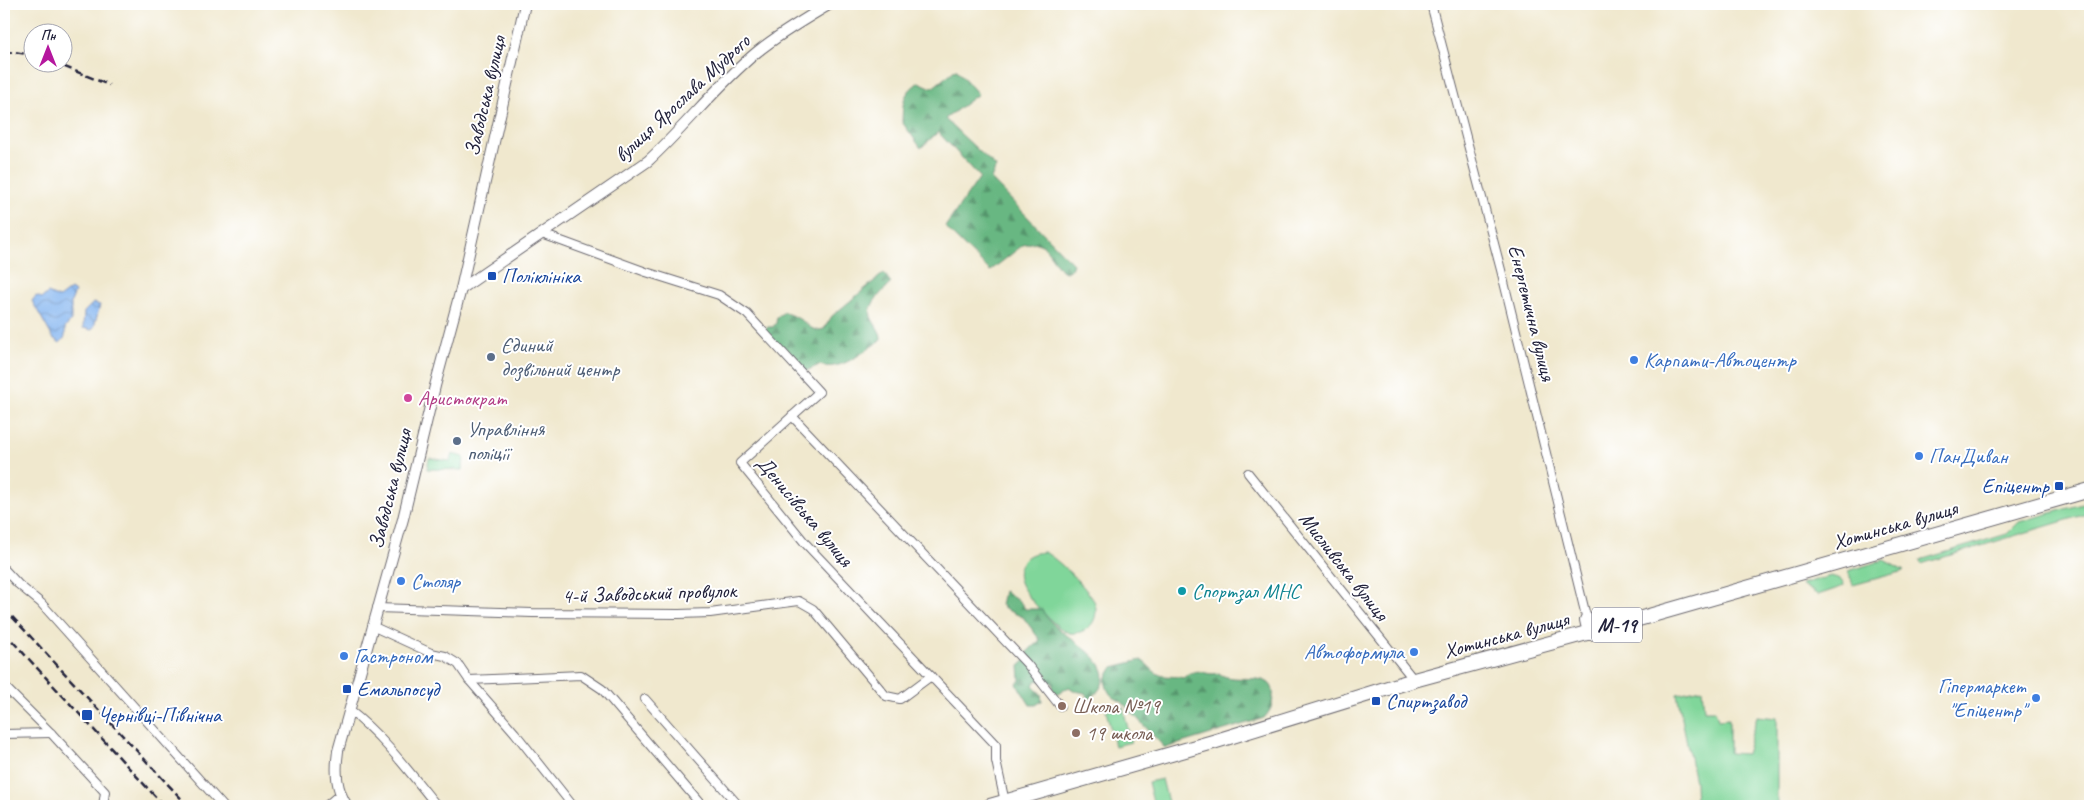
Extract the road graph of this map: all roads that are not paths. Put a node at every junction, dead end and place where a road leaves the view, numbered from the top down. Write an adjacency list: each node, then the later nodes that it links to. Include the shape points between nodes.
1 (525, 4): 5 (main road, Заводська вулиця)
2 (830, 4): 4 (main road, вулиця Ярослава Мудрого, via 757,52 648,161)
3 (1431, 4): 12 (street, Енергетична вулиця, via 1504,280)
4 (542, 234): 5 (main road, вулиця Ярослава Мудрого); 6 (street, Денисівська вулиця, via 719,295 747,314 819,392)
5 (461, 289): 10 (main road, Заводська вулиця)
6 (792, 416): 13 (street, Денисівська вулиця, via 740,463 805,542); 18 (street, via 1027,664)
7 (1248, 473): 15 (street, Мисливська вулиця)
8 (2090, 490): 12 (highway, Хотинська вулиця / М-19)
9 (4, 569): 25 (street, via 42,603)
10 (377, 608): 11 (main road, Заводська вулиця); 13 (street, 4-й Заводський провулок, via 679,614 799,601 813,609 886,696 900,699)
11 (372, 626): 14 (street, via 431,653 445,656 458,664); 19 (main road, Заводська вулиця)
12 (1589, 626): 15 (highway, Хотинська вулиця / М-19)
13 (931, 676): 23 (street, Денисівська вулиця, via 996,745)
14 (469, 680): 29 (street, via 516,733); 30 (street, via 582,675 602,689)
15 (1414, 680): 23 (highway, Хотинська вулиця / М-19)
16 (5, 689): 20 (street)
17 (646, 699): 31 (street)
18 (1060, 706)
19 (349, 710): 22 (main road, Заводська вулиця, via 337,762); 28 (street, via 400,760)
20 (51, 733): 21 (street); 24 (street, via 105,792)
21 (4, 734)
22 (340, 794): 26 (street); 27 (main road, Заводська вулиця)
23 (1005, 802): 32 (highway, Хотинська вулиця / М-19)
24 (103, 806)
25 (223, 806)
26 (326, 806)
27 (347, 806)
28 (437, 806)
29 (573, 806)
30 (702, 806)
31 (740, 806)
32 (990, 806)

